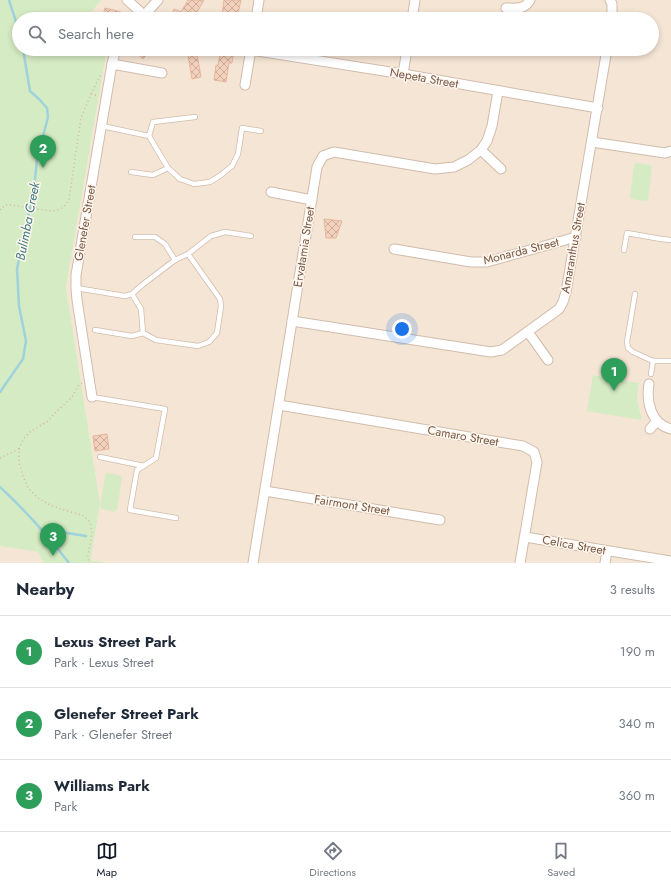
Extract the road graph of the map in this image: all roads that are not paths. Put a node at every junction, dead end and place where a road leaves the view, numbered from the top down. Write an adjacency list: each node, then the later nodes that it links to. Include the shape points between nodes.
1 (127, 0): 8 (street)
2 (158, 0): 9 (street)
3 (259, 0): 10 (street)
4 (416, 0): 11 (street)
5 (530, 0): 7 (street, via 520,9)
6 (610, 0): 12 (street)
7 (506, 8)
8 (138, 12)
9 (147, 12)
10 (257, 12)
11 (413, 12)
12 (612, 12)
13 (114, 56): 18 (street, Glenefer Street)
14 (250, 56): 21 (street)
15 (289, 56): 20 (street, Nepeta Street)
16 (406, 56): 20 (street)
17 (606, 56): 23 (street, Amaranthus Street)
18 (112, 64): 19 (street); 25 (street, Glenefer Street)
19 (162, 73)
20 (403, 74): 22 (street, Nepeta Street)
21 (245, 85)
22 (498, 91): 23 (street, Nepeta Street); 29 (street, Ervatamia Street, via 492,126)
23 (598, 108): 28 (street, Amaranthus Street)
24 (195, 117): 27 (lane, via 153,122)
25 (102, 126): 27 (lane); 44 (street, Glenefer Street, via 76,275)
26 (261, 131): 31 (lane, via 242,128 238,154 232,166 210,182 194,184 180,179)
27 (148, 136): 31 (lane)
28 (592, 142): 30 (street, via 665,153); 38 (street, Amaranthus Street)
29 (481, 150): 32 (street); 35 (street, Ervatamia Street, via 454,167 435,169 334,152 324,156 317,167)
30 (671, 151)
31 (168, 168): 33 (lane, via 153,175)
32 (501, 169)
33 (131, 172)
34 (271, 192): 35 (street)
35 (312, 200): 47 (street, Ervatamia Street)
36 (251, 236): 42 (lane, via 225,232 211,236)
37 (135, 237): 43 (lane, via 155,237 165,244)
38 (576, 237): 40 (street, Monarda Street, via 487,262 471,262); 49 (street, Amaranthus Street, via 563,302 559,309)
39 (671, 240): 41 (lane, via 627,233)
40 (394, 249)
41 (624, 250)
42 (188, 254): 43 (lane); 50 (lane, via 220,299 216,333 209,342 198,346 156,340)
43 (175, 260): 45 (lane)
44 (76, 288): 45 (lane, via 125,296); 56 (street, Glenefer Street)
45 (132, 294): 50 (lane, via 141,309)
46 (635, 294): 52 (lane, via 628,348)
47 (292, 320): 49 (street, Amaranthus Street, via 490,352 502,350); 57 (street, Ervatamia Street)
48 (95, 330): 50 (lane, via 132,336)
49 (528, 332): 51 (street)
50 (143, 333)
51 (548, 360)
52 (653, 361): 53 (lane); 54 (lane)
53 (671, 361)
54 (651, 374)
55 (649, 384): 58 (street, via 647,395 650,409)
56 (92, 397): 62 (lane, via 164,409 156,458)
57 (279, 405): 63 (street, Ervatamia Street); 66 (street, Camaro Street, via 523,446 534,452 537,462)
58 (657, 421): 59 (street); 60 (street)
59 (650, 429)
60 (671, 429)
61 (100, 457): 62 (lane)
62 (144, 466): 64 (lane, via 137,470 130,510)
63 (265, 491): 65 (street, Fairmont Street); 69 (street, Ervatamia Street)
64 (176, 518)
65 (440, 520)
66 (525, 537): 67 (street, Celica Street); 70 (street, Camaro Street)
67 (607, 551): 68 (street, Celica Street); 71 (street)
68 (671, 561)
69 (253, 563)
70 (520, 563)
71 (605, 563)

